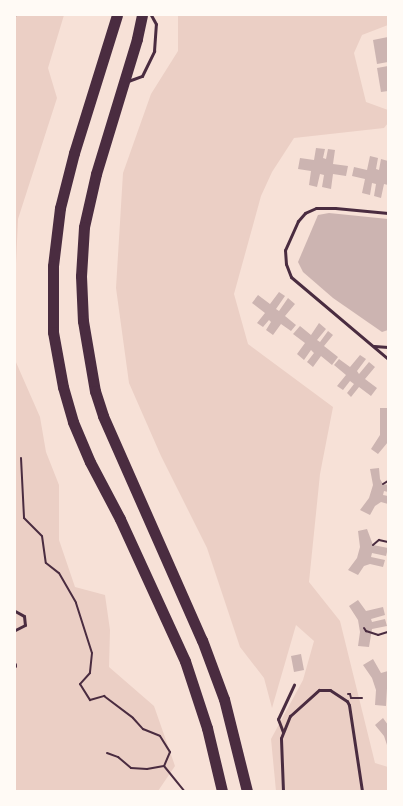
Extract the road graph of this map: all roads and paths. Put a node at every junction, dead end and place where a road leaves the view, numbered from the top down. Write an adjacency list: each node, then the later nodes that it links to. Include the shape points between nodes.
1 (118, 15): 25 (highway, via 60,208 52,266 53,332 73,422 185,661 202,710)
2 (142, 15): 4 (highway)
3 (151, 15): 4 (lane, via 156,24 154,51 142,76)
4 (124, 83): 26 (highway, via 96,174 84,227 81,276 87,349 95,390 111,439 183,592 224,699)
5 (388, 213): 6 (lane, via 316,208 298,221 285,250 291,277)
6 (372, 346): 7 (lane); 8 (lane)
7 (388, 347)
8 (388, 359)
9 (21, 458): 23 (path, via 24,518 42,536 46,563 59,573 76,602 92,652 90,673 80,684 90,700 104,696 134,718 143,729 160,736 170,752)
10 (388, 481): 11 (path)
11 (383, 484)
12 (388, 542): 13 (path, via 379,540)
13 (372, 545)
14 (15, 611): 16 (lane, via 24,616 25,625)
15 (364, 628): 17 (path, via 378,635)
16 (15, 630)
17 (388, 632)
18 (294, 684): 21 (lane, via 278,719)
19 (15, 690): 20 (path)
20 (15, 702)
21 (283, 732): 27 (lane); 28 (lane, via 296,708 319,690 330,690 347,701)
22 (107, 753): 23 (path, via 118,756 131,768)
23 (164, 766): 24 (path)
24 (184, 791)
25 (222, 791)
26 (247, 791)
27 (283, 791)
28 (362, 791)

